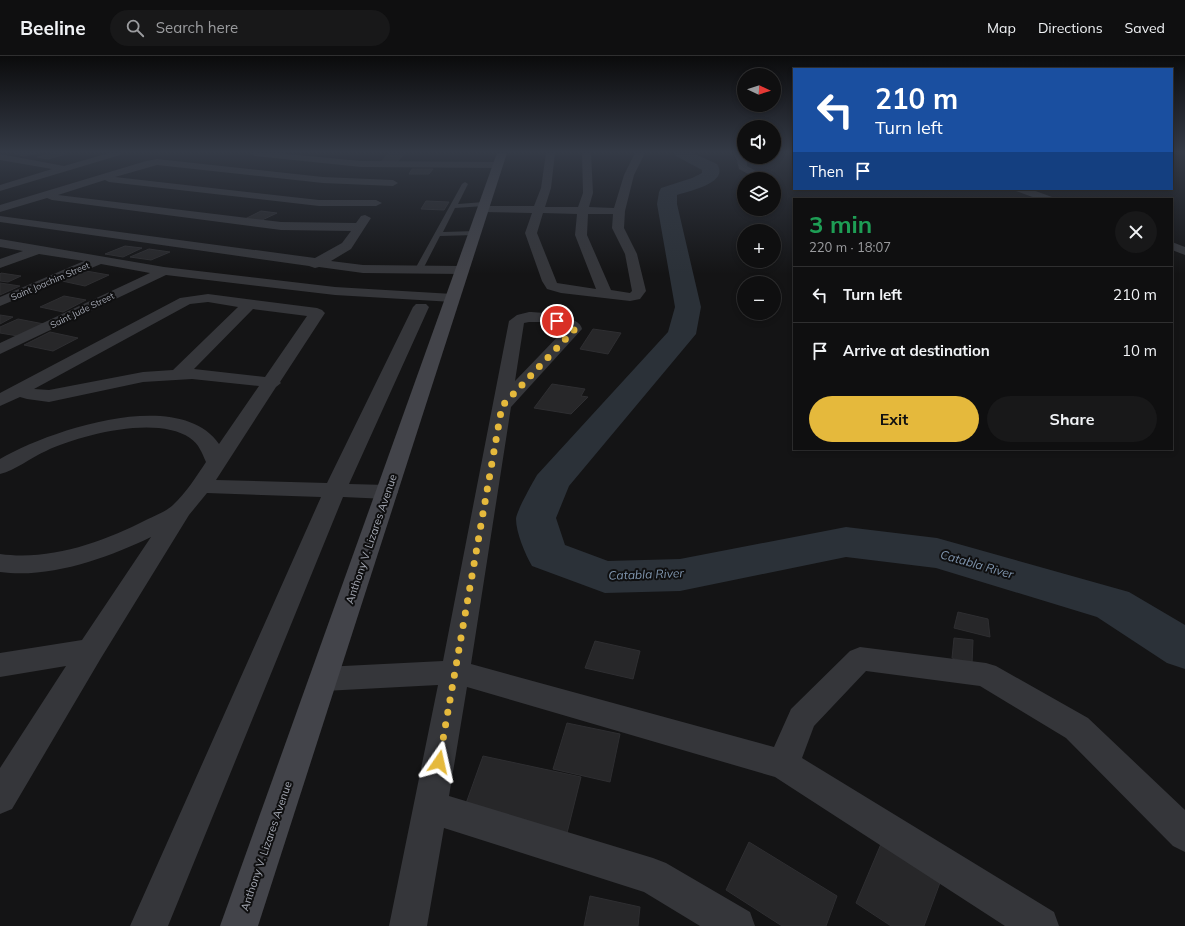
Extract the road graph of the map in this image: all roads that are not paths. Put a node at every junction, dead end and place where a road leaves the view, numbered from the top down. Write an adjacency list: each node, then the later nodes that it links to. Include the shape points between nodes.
1 (52, 194): 10 (street)
2 (237, 194): 13 (street, via 319,203)
3 (383, 194): 13 (street)
4 (461, 194): 12 (lane)
5 (487, 194): 14 (main road, Anthony V. Lizares Avenue)
6 (544, 194): 16 (street)
7 (588, 194): 18 (street)
8 (624, 194): 19 (street)
9 (1033, 194): 11 (street)
10 (44, 196): 17 (street); 21 (street, via 281,226)
11 (1045, 198)
12 (458, 199): 14 (lane); 15 (lane)
13 (376, 203): 21 (street)
14 (484, 203): 15 (lane); 16 (street); 22 (main road, Anthony V. Lizares Avenue)
15 (454, 206): 23 (lane)
16 (539, 208): 18 (street); 34 (street, via 531,233 552,286)
17 (0, 209)
18 (583, 210): 19 (street); 34 (street, via 581,235)
19 (619, 211): 34 (street, via 618,228 632,254 639,291 630,297)
20 (0, 219): 30 (street)
21 (357, 227): 30 (street, via 347,246)
22 (475, 233): 23 (lane); 33 (main road, Anthony V. Lizares Avenue)
23 (439, 234): 31 (lane)
24 (0, 243): 26 (street)
25 (1173, 246): 27 (street)
26 (38, 249): 28 (street); 29 (street)
27 (1185, 251)
28 (99, 260): 32 (street); 36 (street, Saint Joachim Street)
29 (0, 264)
30 (315, 264): 31 (street, via 364,269)
31 (419, 269): 33 (street)
32 (164, 270): 35 (street, via 335,291); 39 (street, Saint Jude Street)
33 (462, 270): 35 (main road, Anthony V. Lizares Avenue)
34 (605, 293)
35 (453, 298): 49 (main road, Anthony V. Lizares Avenue)
36 (0, 302)
37 (249, 304): 40 (street); 41 (street, via 317,313); 42 (street, via 202,298 185,301)
38 (420, 307): 48 (street)
39 (0, 350)
40 (178, 375): 41 (street, via 230,377); 42 (street, via 144,377 49,396 27,394)
41 (272, 383): 45 (street)
42 (22, 388): 43 (street)
43 (0, 400)
44 (502, 406): 54 (street)
45 (216, 461): 46 (street, via 208,444 194,431 169,423 138,422 102,426 63,436 26,452); 47 (street)
46 (0, 468)
47 (202, 486): 48 (street); 50 (street)
48 (334, 490): 49 (street); 60 (street)
49 (387, 492): 55 (main road, Anthony V. Lizares Avenue)
50 (182, 510): 51 (street, via 148,530 103,550 54,562 10,565); 52 (street)
51 (0, 563)
52 (91, 650): 53 (street); 57 (street)
53 (0, 665)
54 (455, 672): 55 (street); 56 (street); 58 (street)
55 (324, 678): 61 (main road, Anthony V. Lizares Avenue)
56 (783, 764): 59 (street, via 802,718 860,659 986,675 1077,728); 64 (street)
57 (0, 798)
58 (430, 807): 62 (street); 63 (street, via 653,876)
59 (1185, 834)
60 (149, 926)
61 (239, 926)
62 (408, 926)
63 (736, 926)
64 (1040, 926)

